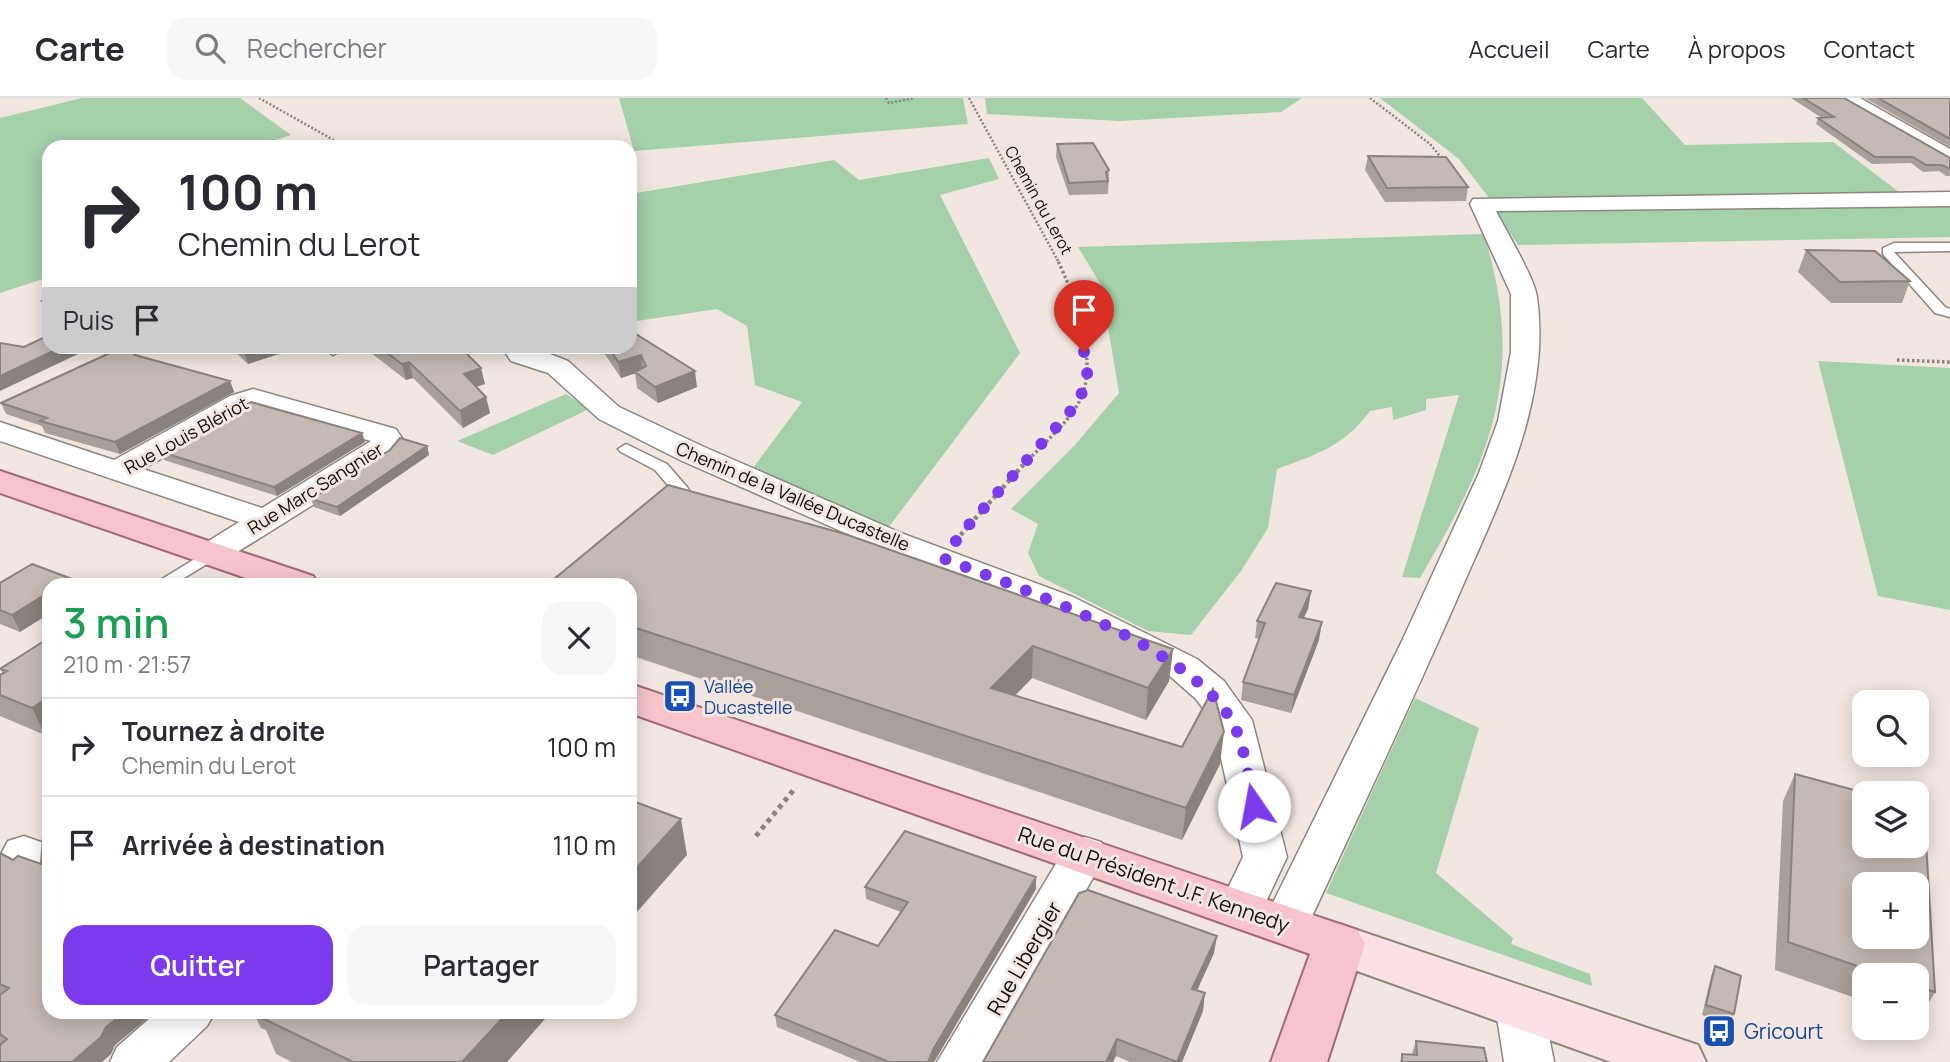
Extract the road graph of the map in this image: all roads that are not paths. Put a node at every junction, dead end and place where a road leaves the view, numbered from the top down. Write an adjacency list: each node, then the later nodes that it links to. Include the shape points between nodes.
1 (1846, 98): 2 (street)
2 (1921, 141): 3 (street); 4 (street)
3 (1950, 141)
4 (1950, 158)
5 (1950, 199): 21 (street, via 1481,204 1524,294 1525,352 1513,421 1495,473 1420,641)
6 (1950, 247): 7 (lane, via 1894,247 1887,251 1940,310)
7 (1950, 313)
8 (520, 354): 21 (street, Chemin de la Vallée Ducastelle, via 558,366 609,413 889,540 1060,605 1184,668 1210,690 1237,734 1265,857)
9 (359, 428): 12 (street, Rue Louis Blériot, via 253,398); 15 (street, Rue Marc Sangnier, via 385,435 389,442)
10 (0, 431): 12 (street)
11 (626, 449): 14 (lane, via 661,467 681,490)
12 (117, 471): 15 (street, Rue Louis Blériot)
13 (0, 481): 16 (main road)
14 (653, 516)
15 (264, 520): 16 (street, Rue Marc Sangnier)
16 (211, 554): 17 (lane); 18 (main road)
17 (173, 578)
18 (281, 578)
19 (637, 700): 20 (main road, Rue du Président J.F. Kennedy)
20 (1085, 853): 21 (main road, Rue du Président J.F. Kennedy); 26 (street, Rue Libergier)
21 (1263, 918): 22 (main road, Rue du Président J.F. Kennedy)
22 (1339, 944): 23 (main road, Rue du Président J.F. Kennedy); 27 (main road)
23 (1519, 1004): 28 (street); 29 (main road, Rue du Président J.F. Kennedy)
24 (182, 1019): 25 (street)
25 (135, 1062)
26 (962, 1062)
27 (1299, 1062)
28 (1529, 1062)
29 (1678, 1062)

